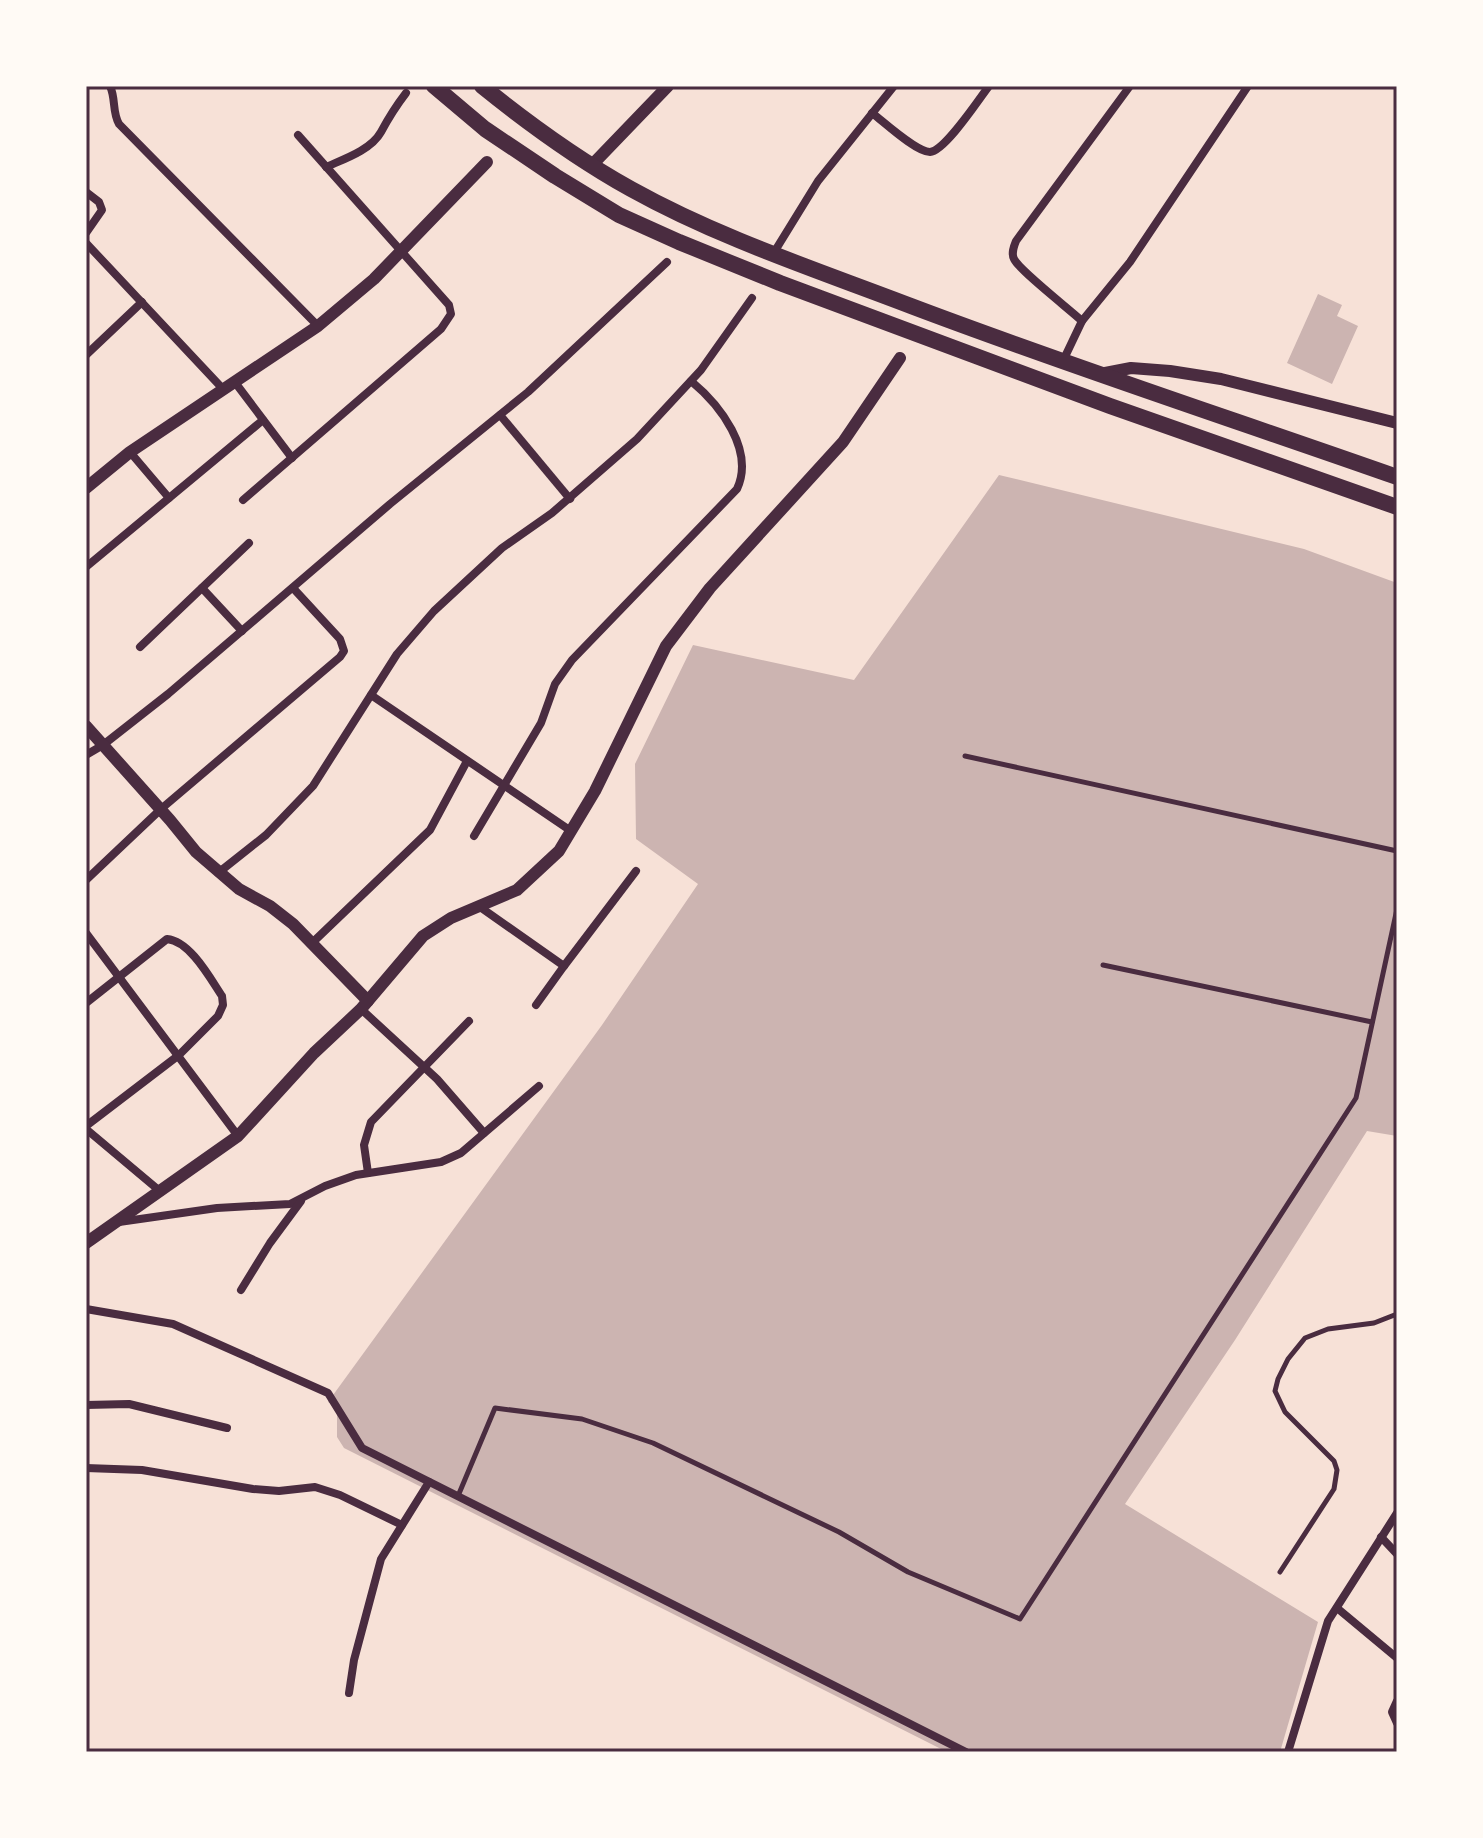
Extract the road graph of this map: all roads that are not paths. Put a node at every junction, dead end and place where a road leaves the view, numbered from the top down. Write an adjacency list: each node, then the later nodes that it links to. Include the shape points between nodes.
1 (110, 86): 24 (street, via 119,124)
2 (434, 86): 41 (main road, via 485,129 555,176 667,237 1110,406)
3 (482, 86): 13 (main road)
4 (668, 86): 13 (street)
5 (894, 86): 10 (street)
6 (989, 86): 10 (street, via 935,151 913,145)
7 (1130, 86): 23 (street, via 1012,251 1023,270)
8 (1248, 86): 23 (street, via 1130,262)
9 (406, 93): 14 (street, via 369,144)
10 (872, 113): 19 (street, via 818,181)
11 (298, 135): 14 (street)
12 (487, 162): 18 (street)
13 (592, 165): 19 (main road, via 701,224)
14 (326, 167): 18 (street)
15 (86, 192): 16 (street, via 102,210)
16 (86, 233)
17 (86, 243): 22 (street)
18 (401, 251): 24 (street); 35 (street, via 449,305 447,323)
19 (773, 254): 27 (main road)
20 (667, 262): 31 (street)
21 (752, 298): 29 (street)
22 (142, 302): 25 (street); 30 (street)
23 (1082, 321): 27 (street)
24 (318, 326): 30 (street)
25 (86, 355)
26 (900, 358): 56 (street, via 843,442 710,588 666,646)
27 (1062, 363): 28 (main road)
28 (1097, 375): 33 (street, via 1131,368 1221,379); 36 (main road)
29 (691, 381): 39 (street); 54 (street, via 727,422 744,467 737,489 572,660)
30 (229, 385): 32 (street); 34 (street)
31 (500, 415): 39 (street); 45 (street)
32 (263, 420): 35 (street); 38 (street)
33 (1397, 423)
34 (130, 452): 37 (street); 38 (street)
35 (292, 458): 40 (street)
36 (1397, 477)
37 (89, 479)
38 (169, 498): 43 (street)
39 (570, 499): 48 (street, via 502,548 434,611)
40 (243, 500)
41 (1397, 507)
42 (249, 543): 44 (street)
43 (86, 567)
44 (202, 588): 46 (street); 47 (street)
45 (293, 588): 46 (street); 55 (street, via 340,639 344,651)
46 (242, 631): 50 (street)
47 (140, 647)
48 (371, 695): 53 (street); 60 (street, via 302,798)
49 (86, 726): 50 (street)
50 (103, 745): 51 (street); 55 (street)
51 (86, 755)
52 (965, 756): 58 (lane)
53 (467, 761): 54 (street); 65 (street, via 430,830)
54 (503, 785): 56 (street); 57 (street)
55 (161, 809): 60 (street); 61 (street)
56 (571, 831): 62 (street, via 559,851 517,890)
57 (474, 836)
58 (1397, 851)
59 (636, 871): 67 (street)
60 (218, 873): 65 (street, via 293,924)
61 (86, 880)
62 (480, 907): 67 (street); 70 (street, via 423,936)
63 (1397, 909): 73 (lane)
64 (86, 933): 68 (street)
65 (311, 944): 70 (street)
66 (1103, 965): 73 (lane)
67 (564, 966): 71 (street)
68 (120, 977): 69 (street); 74 (street); 74 (street, via 167,939 185,947 201,967 223,1005)
69 (86, 1003)
70 (365, 1005): 75 (street); 79 (street)
71 (536, 1005)
72 (469, 1021): 75 (street)
73 (1372, 1022): 92 (lane, via 1356,1098 1020,1619 908,1572 839,1532 653,1443 582,1419 495,1408)
74 (179, 1055): 77 (street); 79 (street)
75 (424, 1068): 78 (street); 80 (street, via 367,1130)
76 (539, 1086): 78 (street)
77 (86, 1128): 81 (street)
78 (484, 1133): 80 (street, via 441,1162)
79 (238, 1136): 81 (street)
80 (368, 1173): 82 (street)
81 (161, 1192): 83 (street)
82 (303, 1197): 83 (street, via 290,1204); 85 (street)
83 (117, 1222): 84 (street)
84 (86, 1243)
85 (241, 1290)
86 (86, 1309): 91 (street, via 173,1324 328,1393 362,1448)
87 (1397, 1314): 97 (lane, via 1305,1338 1278,1379 1275,1391 1285,1412 1337,1470 1334,1489)
88 (86, 1405): 89 (street, via 129,1404)
89 (227, 1428)
90 (86, 1468): 94 (street, via 142,1470 266,1490 315,1487)
91 (429, 1482): 92 (street); 94 (street)
92 (458, 1496): 103 (street)
93 (1397, 1513): 95 (street)
94 (402, 1525): 100 (street, via 381,1559)
95 (1381, 1537): 96 (street); 98 (street)
96 (1397, 1554)
97 (1280, 1572)
98 (1337, 1608): 99 (street); 104 (street, via 1328,1621)
99 (1397, 1658)
100 (349, 1693)
101 (1397, 1701): 102 (street, via 1392,1712)
102 (1397, 1723)
103 (966, 1752)
104 (1288, 1752)

